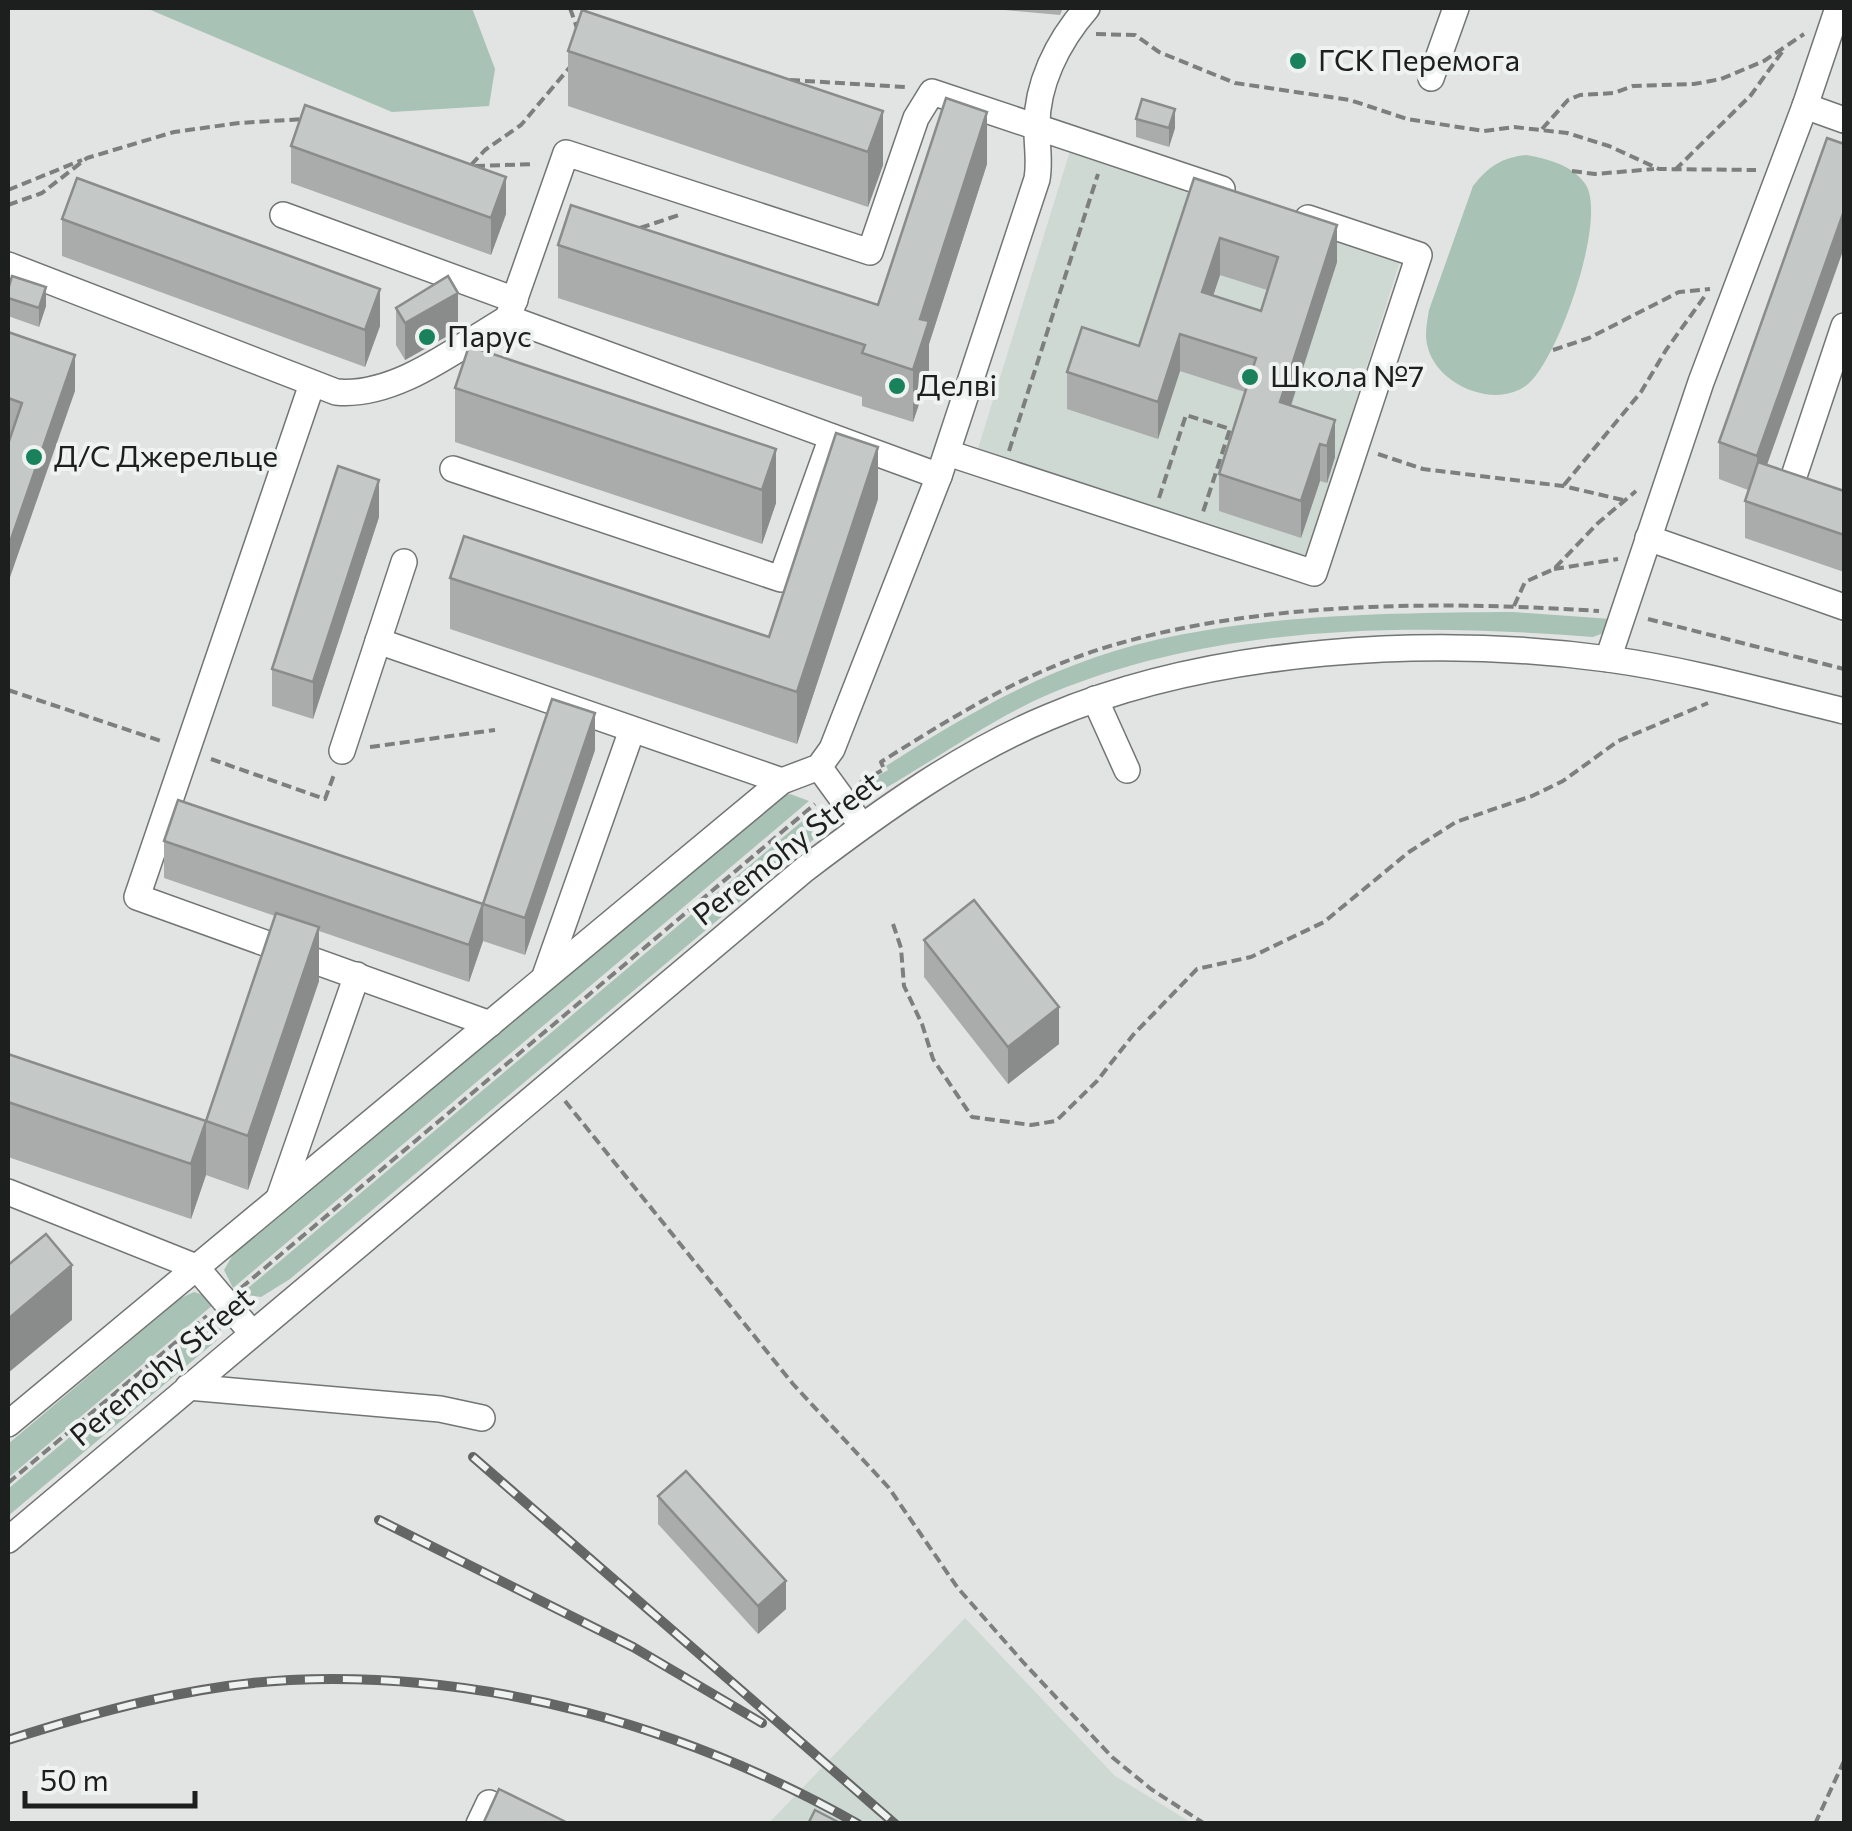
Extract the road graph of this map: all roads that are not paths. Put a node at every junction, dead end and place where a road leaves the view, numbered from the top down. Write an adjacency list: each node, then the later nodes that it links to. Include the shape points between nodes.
1 (1456, 8): 4 (street)
2 (1084, 11): 7 (street, via 1040,88)
3 (1836, 13): 5 (street)
4 (1432, 78)
5 (1805, 106): 6 (street); 20 (street)
6 (1844, 120)
7 (1036, 130): 8 (street); 12 (street, via 932,92 916,118 870,252 566,153); 18 (street, via 1037,179)
8 (1254, 200)
9 (1290, 212): 16 (street, via 1420,255 1314,573)
10 (282, 215): 12 (street)
11 (8, 266): 14 (street)
12 (511, 309): 14 (street, via 398,382 336,392); 15 (street)
13 (1844, 326): 19 (street)
14 (312, 384): 33 (street, via 137,897)
15 (832, 436): 17 (street, via 781,579); 18 (street)
16 (960, 457)
17 (453, 469)
18 (939, 476): 29 (street, via 854,696)
19 (1791, 484)
20 (1646, 546): 22 (street); 24 (street)
21 (404, 562): 23 (street)
22 (1844, 607)
23 (378, 641): 27 (street); 28 (street)
24 (1608, 660): 25 (street, Peremohy Street, via 1506,650 1307,656 1192,672); 26 (street, Peremohy Street)
25 (1095, 699): 30 (street); 32 (street, Peremohy Street, via 1001,740)
26 (1844, 711)
27 (632, 730): 31 (street); 34 (street)
28 (342, 751)
29 (819, 767): 31 (street); 32 (street)
30 (1127, 770)
31 (782, 781): 34 (street)
32 (862, 826): 39 (street, Peremohy Street)
33 (357, 975): 35 (street); 37 (street)
34 (545, 976): 35 (street)
35 (490, 1024): 37 (street)
36 (8, 1192): 38 (street)
37 (279, 1198): 38 (street)
38 (196, 1267): 39 (street); 42 (street)
39 (252, 1333): 40 (street, Peremohy Street)
40 (188, 1387): 41 (street); 43 (street, Peremohy Street)
41 (482, 1418)
42 (8, 1424)
43 (8, 1540)
44 (479, 1824): 45 (street, via 489,1803)
45 (531, 1824)

